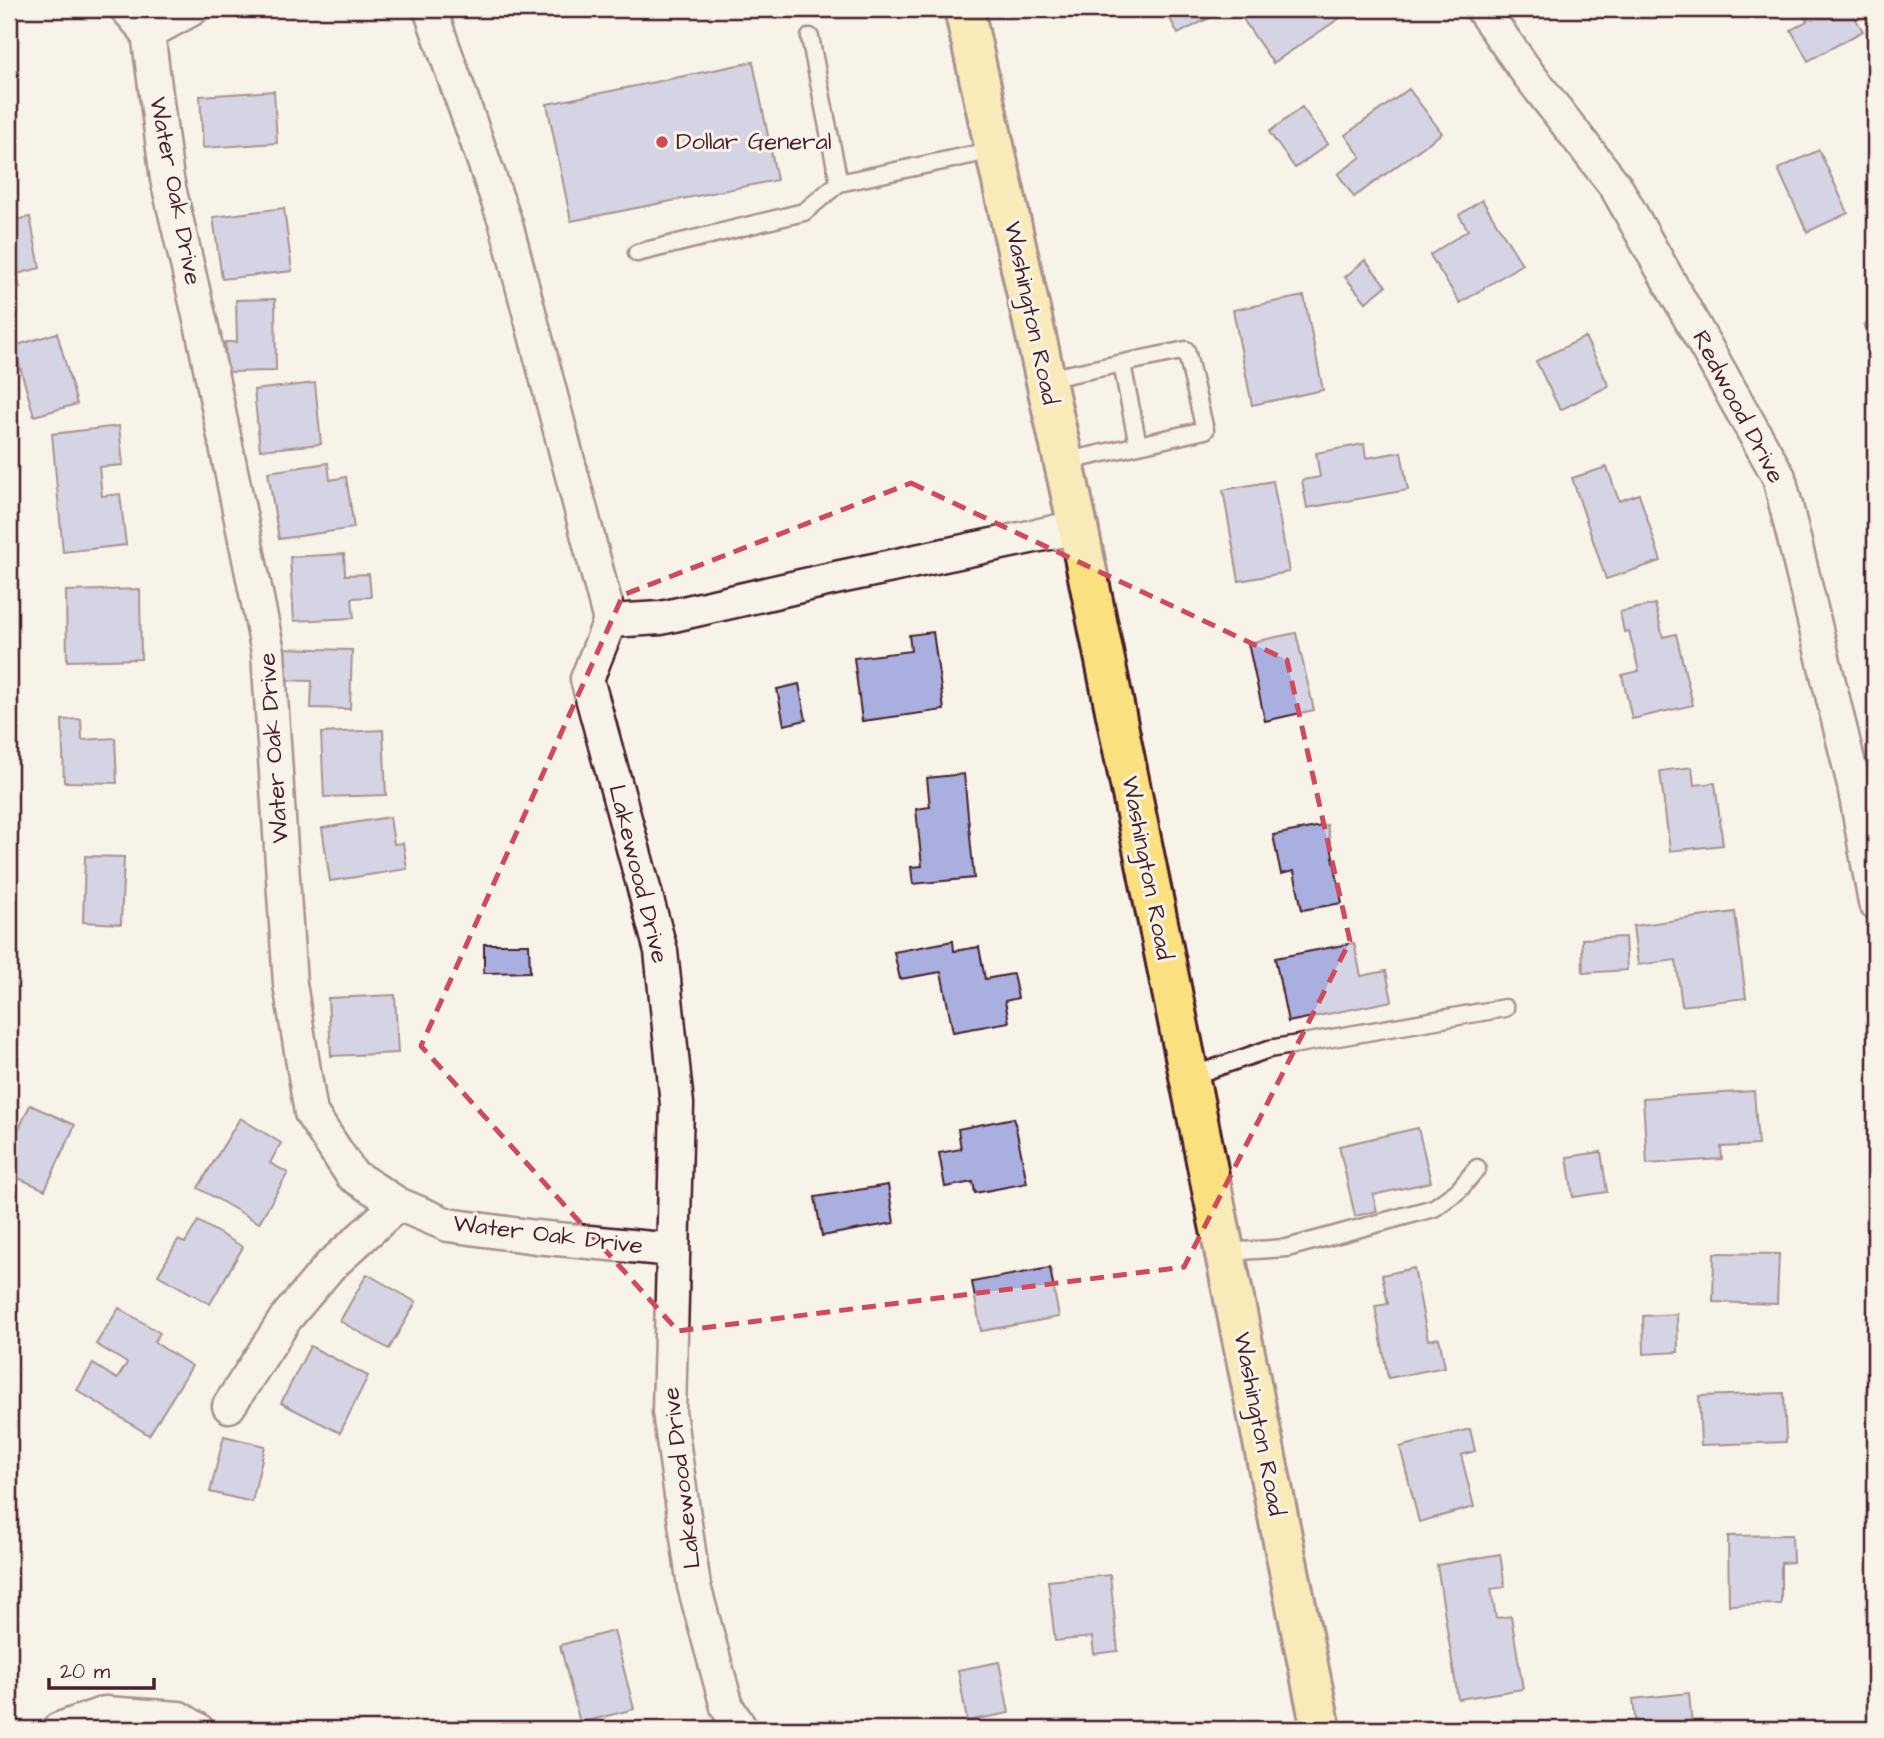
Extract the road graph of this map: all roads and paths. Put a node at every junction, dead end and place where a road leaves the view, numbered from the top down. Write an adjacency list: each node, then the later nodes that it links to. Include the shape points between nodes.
1 (127, 9): 6 (street)
2 (192, 9): 6 (street)
3 (430, 9): 16 (street, via 506,224)
4 (964, 9): 8 (main road, Washington Road)
5 (1482, 9): 17 (street, Redwood Drive, via 1616,187 1779,477)
6 (148, 33): 22 (street, Water Oak Drive, via 167,178 268,652 290,984 310,1113 352,1175)
7 (810, 37): 9 (lane)
8 (995, 149): 9 (lane); 12 (main road, Washington Road)
9 (839, 183): 10 (lane, via 804,212)
10 (637, 253)
11 (1122, 364): 12 (lane); 13 (lane); 13 (lane, via 1186,350 1205,430)
12 (1045, 379): 14 (main road, Washington Road)
13 (1138, 445): 14 (lane)
14 (1063, 462): 15 (main road, Washington Road)
15 (1078, 527): 16 (street, via 660,618); 20 (main road, Washington Road)
16 (610, 621): 23 (street, Lakewood Drive, via 587,679 661,951 677,1104)
17 (1865, 784): 18 (street, Redwood Drive)
18 (1875, 903)
19 (1505, 1008): 20 (lane, via 1269,1049)
20 (1189, 1077): 24 (main road, Washington Road)
21 (1477, 1168): 24 (lane, via 1459,1190 1434,1208 1287,1248)
22 (398, 1204): 23 (street, Water Oak Drive, via 448,1225); 25 (street, via 320,1277 286,1318)
23 (673, 1250): 28 (street, Lakewood Drive, via 669,1412 694,1586 727,1707)
24 (1224, 1252): 29 (main road, Washington Road)
25 (229, 1406)
26 (59, 1729): 27 (street, via 105,1713 179,1718)
27 (197, 1729)
28 (741, 1729)
29 (1321, 1729)

